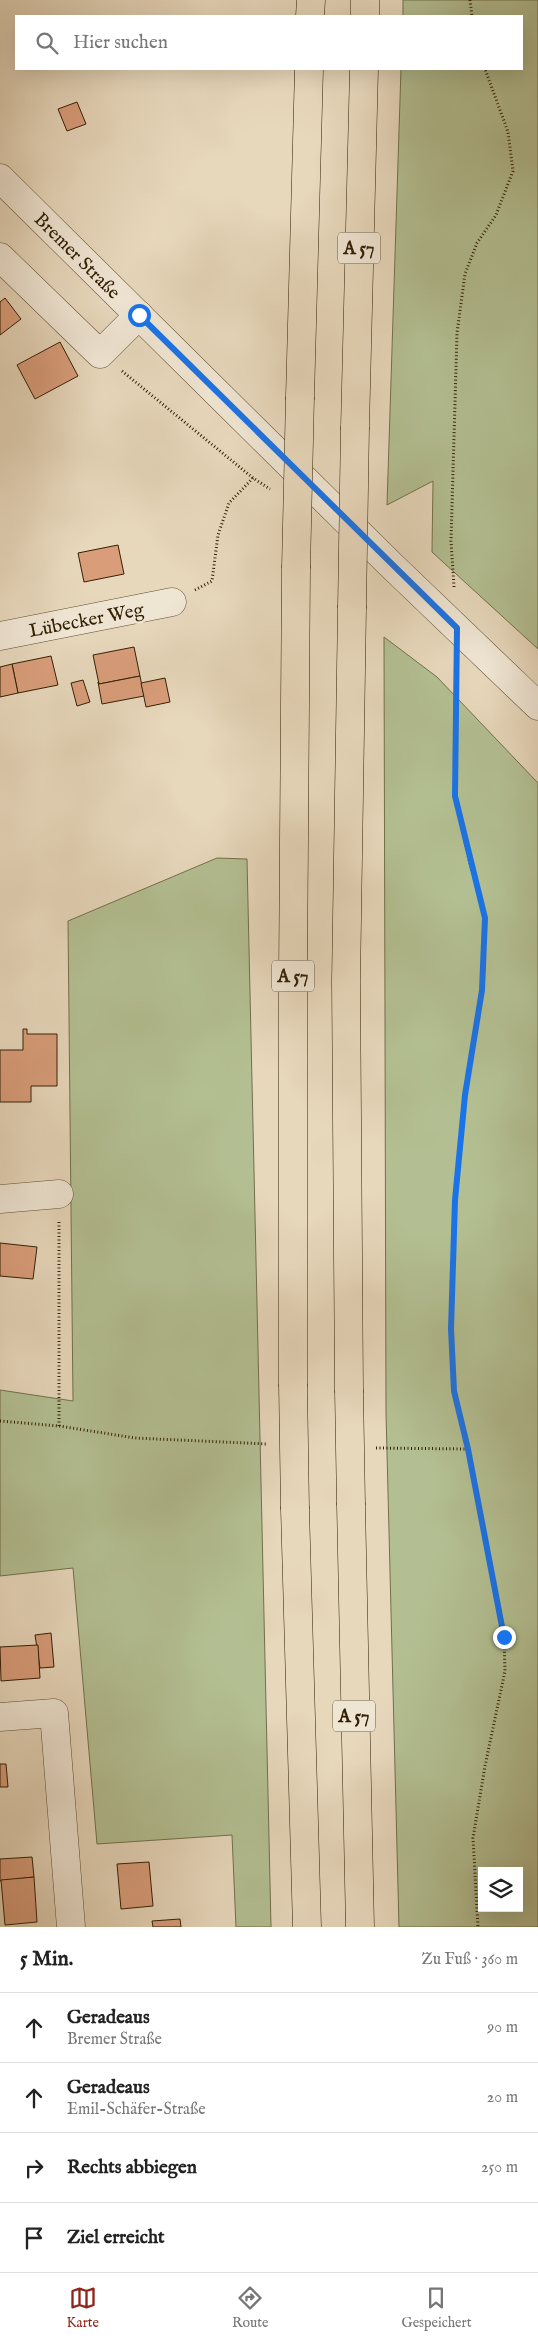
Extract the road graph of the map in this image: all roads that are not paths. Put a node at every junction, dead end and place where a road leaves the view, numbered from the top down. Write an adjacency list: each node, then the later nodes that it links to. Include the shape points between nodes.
1 (311, 0): 3 (highway)
2 (365, 0): 4 (highway)
3 (310, 15)
4 (365, 15)
5 (309, 70): 17 (highway, A 57, bridge, via 296,568 293,966 295,1510)
6 (364, 70): 18 (highway, A 57, bridge, via 346,981 349,1390)
7 (0, 178): 9 (street, Bremer Straße)
8 (0, 257): 9 (street, via 100,354)
9 (139, 315): 12 (street, Bremer Straße)
10 (172, 602): 11 (street, Lübecker Weg)
11 (0, 636)
12 (538, 706)
13 (59, 1194): 14 (street)
14 (0, 1199)
15 (0, 1717): 16 (street, via 54,1714)
16 (71, 1927)
17 (307, 1927)
18 (360, 1927)

